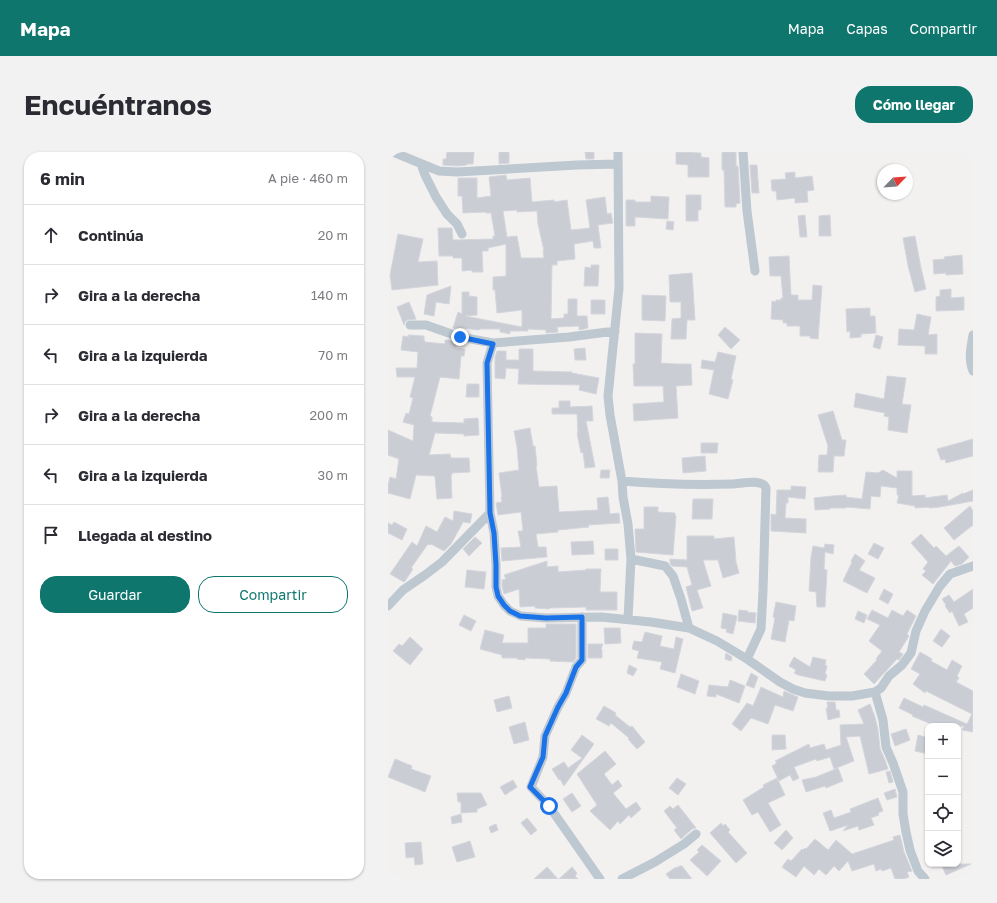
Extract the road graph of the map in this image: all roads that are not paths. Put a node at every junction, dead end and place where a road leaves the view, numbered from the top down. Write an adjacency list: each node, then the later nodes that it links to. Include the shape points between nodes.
1 (393, 152): 4 (street)
2 (618, 152): 5 (street)
3 (743, 152): 9 (street)
4 (421, 164): 6 (street); 7 (street)
5 (618, 164): 6 (street); 11 (street, via 619,288)
6 (439, 171): 7 (street)
7 (430, 183): 8 (street, via 436,197)
8 (462, 234)
9 (755, 271)
10 (410, 325): 13 (street, via 426,325 460,337)
11 (615, 331): 13 (street); 15 (street, via 608,396)
12 (973, 335): 14 (street, via 970,350)
13 (493, 344): 16 (street, via 487,363)
14 (973, 371)
15 (622, 481): 17 (street); 23 (street, via 702,485 754,482 764,485 766,488 760,629)
16 (490, 513): 19 (street, via 442,562 403,590); 20 (street, via 494,533 496,587 504,605 520,616)
17 (631, 559): 21 (street); 22 (street, via 665,566 673,576)
18 (973, 566): 24 (street, via 950,574 940,586 916,631 911,652 902,665)
19 (388, 606)
20 (582, 617): 21 (street); 26 (street, via 582,660 576,667 545,736 543,757 530,787 549,806)
21 (628, 619): 22 (street)
22 (689, 628): 23 (street)
23 (747, 659): 24 (street, via 780,682 805,693 852,696)
24 (875, 692): 28 (street, via 883,720 886,747 903,792 903,814 910,850 918,871)
25 (696, 834): 27 (street, via 655,862)
26 (600, 879)
27 (622, 879)
28 (925, 879)

